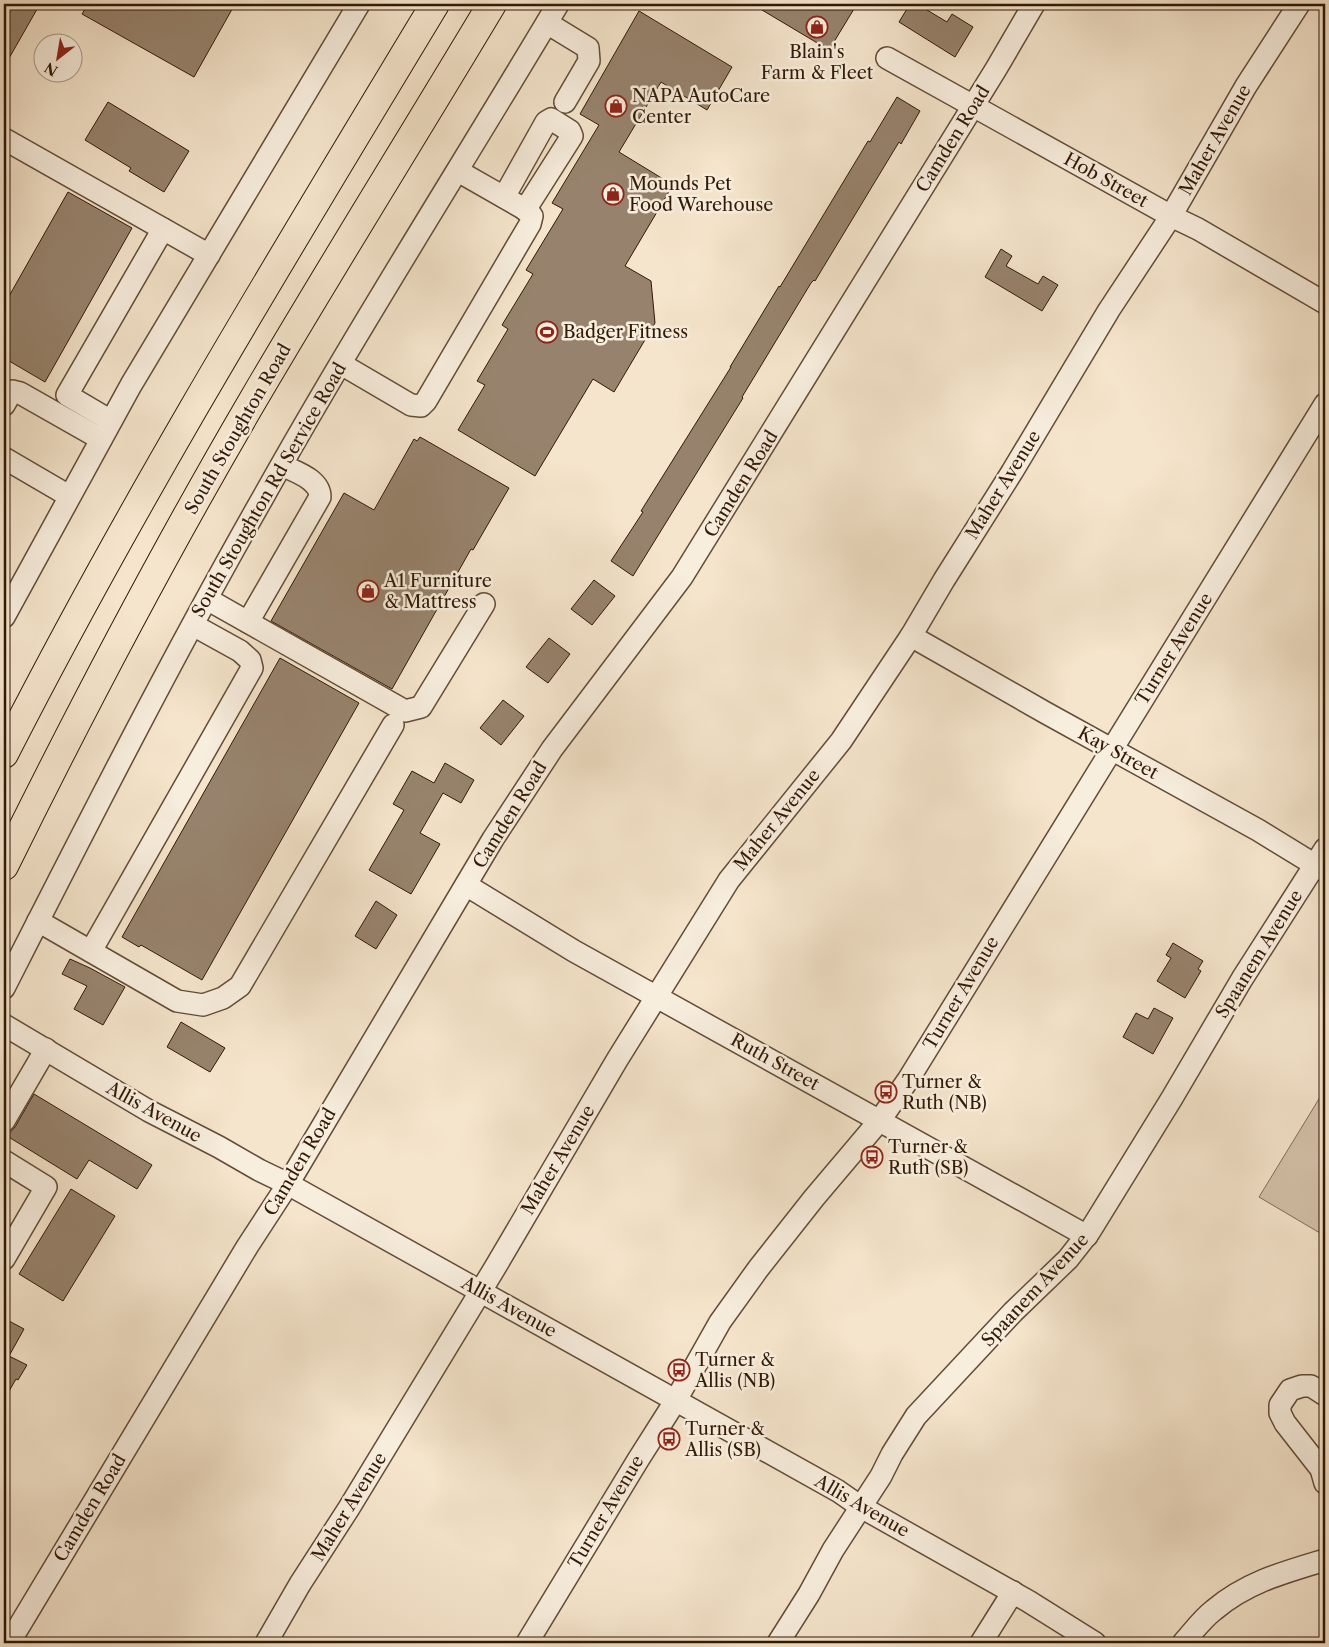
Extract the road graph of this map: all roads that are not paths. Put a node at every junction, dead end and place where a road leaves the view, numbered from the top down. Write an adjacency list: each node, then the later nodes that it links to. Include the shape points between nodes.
1 (359, 4): 17 (street)
2 (435, 4): 34 (main road, via 158,468)
3 (492, 4): 36 (main road, South Stoughton Road, via 247,410 137,606)
4 (558, 4): 7 (street, South Stoughton Rd Service Road)
5 (1034, 4): 10 (street, Camden Road)
6 (1299, 4): 15 (street, Maher Avenue, via 1246,86)
7 (546, 23): 9 (street, via 588,48 589,61); 12 (street, South Stoughton Rd Service Road)
8 (887, 58): 10 (street, Hob Street)
9 (565, 102)
10 (973, 107): 15 (street, Hob Street); 37 (street, Camden Road, via 692,563 552,749)
11 (4, 139): 16 (street)
12 (458, 171): 13 (street); 19 (street, South Stoughton Rd Service Road)
13 (504, 198): 14 (street); 14 (street, via 546,122 551,119 570,131 572,136)
14 (525, 210): 19 (street, via 532,216 530,224 421,406 412,405)
15 (1170, 216): 18 (street, Hob Street); 31 (street, Maher Avenue, via 1109,310)
16 (163, 229): 17 (street); 22 (street, via 67,395)
17 (209, 254): 22 (street)
18 (1325, 303)
19 (341, 364): 24 (street, South Stoughton Rd Service Road)
20 (6, 394): 22 (street, via 20,393)
21 (1325, 404): 33 (street, Turner Avenue)
22 (106, 430): 25 (street)
23 (4, 458): 25 (street)
24 (282, 465): 26 (street, South Stoughton Rd Service Road); 29 (street, via 316,484 320,496)
25 (69, 496): 28 (street)
26 (207, 599): 29 (street); 30 (street, South Stoughton Rd Service Road)
27 (484, 604): 29 (street, via 421,707 405,711)
28 (4, 616)
29 (248, 622)
30 (193, 625): 38 (street, South Stoughton Rd Service Road); 39 (street, via 240,651 250,660 252,668)
31 (912, 636): 33 (street, Kay Street); 41 (street, Maher Avenue, via 840,741 729,880)
32 (393, 725): 39 (street, via 240,986 203,1005 177,1001)
33 (1111, 749): 35 (street, Kay Street); 44 (street, Turner Avenue, via 935,1038)
34 (4, 754)
35 (1322, 862): 48 (street, Spaanem Avenue, via 1242,979)
36 (4, 866)
37 (466, 885): 41 (street, Ruth Street); 47 (street, Camden Road)
38 (38, 921): 39 (street); 40 (street, South Stoughton Rd Service Road)
39 (91, 951)
40 (4, 988)
41 (656, 997): 44 (street, Ruth Street); 50 (street, Maher Avenue)
42 (4, 1025): 43 (street, Allis Avenue)
43 (46, 1049): 45 (street); 47 (street, Allis Avenue, via 149,1111)
44 (880, 1120): 48 (street, Ruth Street); 52 (street, Turner Avenue, via 758,1269 720,1322)
45 (4, 1121)
46 (4, 1161): 49 (street, via 46,1187)
47 (288, 1184): 50 (street, Allis Avenue); 57 (street, Camden Road)
48 (1087, 1236): 54 (street, Spaanem Avenue, via 916,1416)
49 (4, 1259)
50 (481, 1291): 52 (street, Allis Avenue); 58 (street, Maher Avenue)
51 (1325, 1395): 53 (street, via 1311,1386 1302,1386 1290,1390 1280,1404 1285,1423)
52 (676, 1400): 54 (street, Allis Avenue); 59 (street, Turner Avenue)
53 (1324, 1469)
54 (862, 1507): 56 (street, Allis Avenue); 60 (street, Spaanem Avenue)
55 (1325, 1560): 63 (street, via 1276,1574 1237,1592 1212,1611)
56 (1013, 1592): 61 (street); 62 (street, Allis Avenue)
57 (9, 1643)
58 (266, 1643)
59 (527, 1643)
60 (778, 1643)
61 (981, 1643)
62 (1095, 1643)
63 (1182, 1643)

